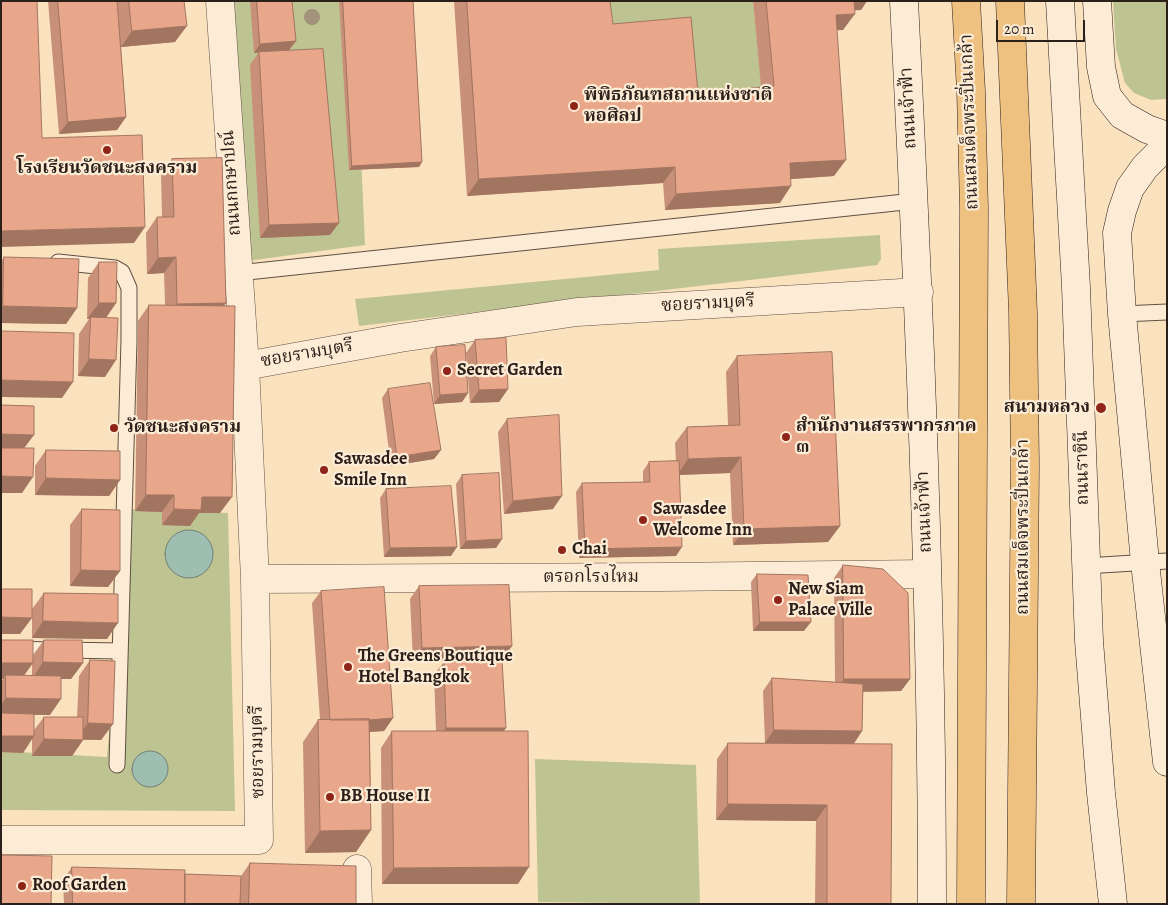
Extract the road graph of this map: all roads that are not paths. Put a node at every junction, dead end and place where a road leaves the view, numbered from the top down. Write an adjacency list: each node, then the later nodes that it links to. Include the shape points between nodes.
1 (220, 1): 11 (street, ถนนกกษาปณ์)
2 (904, 1): 9 (street, ถนนเจ้าฟ้า)
3 (966, 1): 28 (main road, ถนนสมเด็จพระปิ่นเกล้า, via 974,198)
4 (1010, 1): 29 (main road, ถนนสมเด็จพระปิ่นเกล้า, via 1021,245 1025,466)
5 (1060, 1): 17 (street, ถนนราชินี, via 1076,287)
6 (1097, 1): 7 (street, via 1101,67 1107,96 1122,115)
7 (1167, 136)
8 (1167, 144): 14 (street, via 1130,188 1122,211 1117,233)
9 (914, 201): 11 (lane); 12 (street, ถนนเจ้าฟ้า)
10 (40, 261): 21 (lane, via 115,268 122,272 129,288)
11 (238, 273): 15 (street, ถนนกกษาปณ์)
12 (919, 292): 15 (street, ซอยรามบุตรี, via 577,312 400,338); 18 (street, ถนนเจ้าฟ้า)
13 (1167, 312): 14 (lane)
14 (1122, 314): 16 (street)
15 (245, 366): 19 (street, ซอยรามบุตรี)
16 (1156, 561): 17 (lane); 22 (street)
17 (1085, 566): 30 (street, ถนนราชินี, via 1094,714)
18 (927, 574): 19 (street, ตรอกโรงไหม); 27 (street, ถนนเจ้าฟ้า)
19 (256, 579): 24 (street, ซอยรามบุตรี, via 259,840)
20 (1, 649): 21 (lane)
21 (120, 650): 23 (lane)
22 (1167, 762)
23 (117, 765)
24 (1, 840)
25 (358, 869): 26 (street)
26 (358, 904)
27 (932, 904)
28 (970, 904)
29 (1021, 904)
30 (1113, 904)

